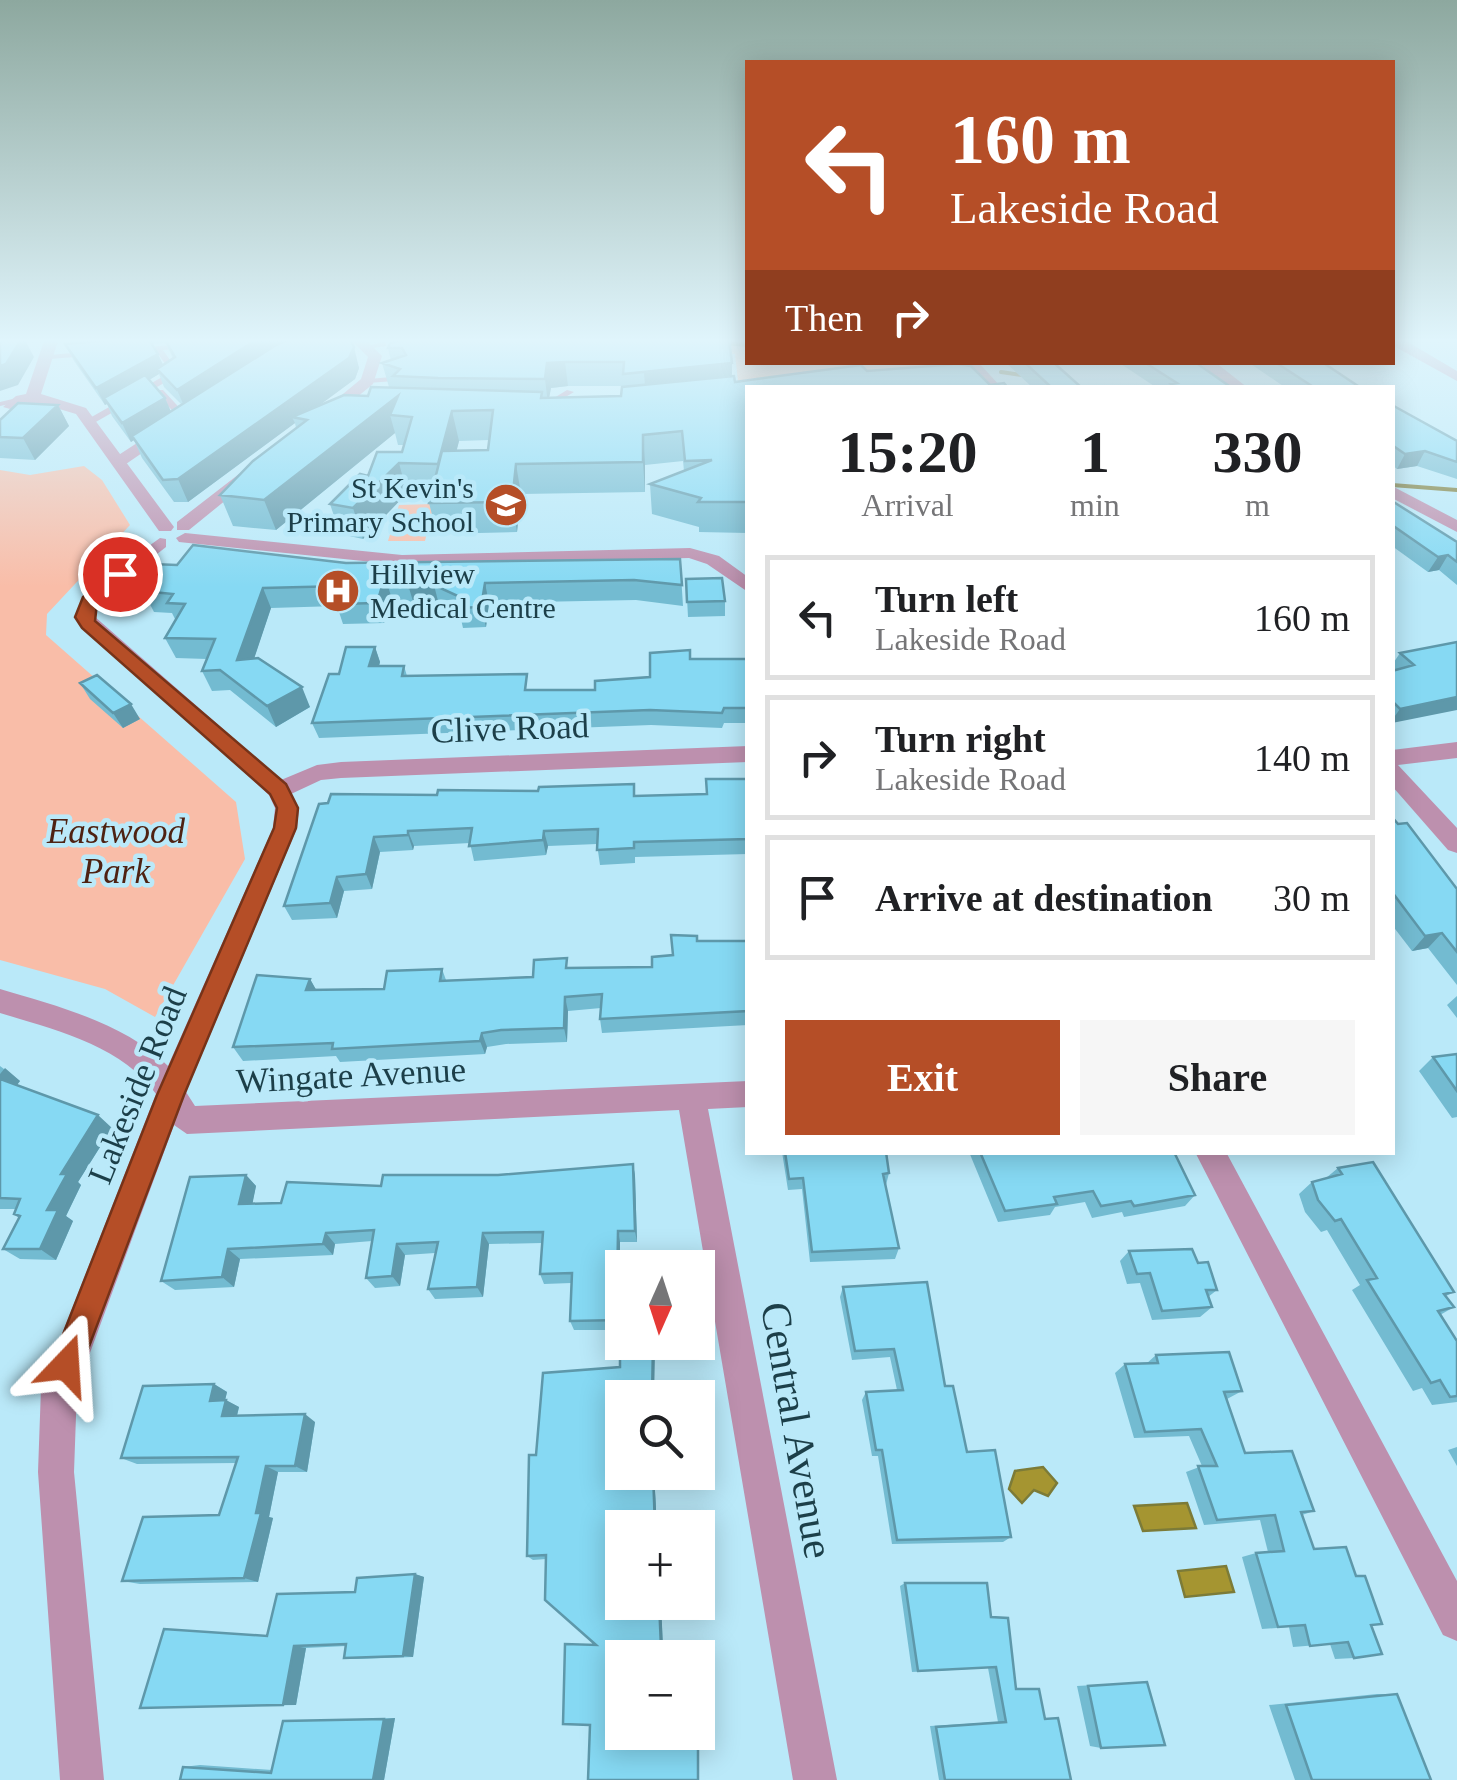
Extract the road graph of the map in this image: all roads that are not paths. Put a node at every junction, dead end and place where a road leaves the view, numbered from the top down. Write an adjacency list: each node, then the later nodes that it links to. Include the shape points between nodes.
1 (90, 421): 5 (street)
2 (179, 421): 5 (street)
3 (318, 421): 4 (street)
4 (312, 426)
5 (120, 460): 9 (street)
6 (256, 469): 9 (street)
7 (1395, 493): 8 (street)
8 (1457, 527)
9 (173, 534): 10 (street, via 384,560 690,552); 15 (street, via 97,592 84,617)
10 (745, 584)
11 (1457, 750): 13 (street)
12 (745, 754): 15 (street, Clive Road, via 341,770)
13 (1395, 758)
14 (1395, 773): 16 (street)
15 (278, 790): 19 (street, Lakeside Road, via 287,808 285,828)
16 (1457, 844)
17 (0, 1001): 19 (street, Wingate Avenue, via 88,1030 156,1071)
18 (745, 1094): 20 (street, Wingate Avenue)
19 (170, 1095): 20 (street, Wingate Avenue, via 188,1120); 23 (street, Lakeside Road, via 59,1388 55,1453)
20 (692, 1097): 24 (street, Central Avenue)
21 (1212, 1155): 22 (street)
22 (1457, 1621)
23 (82, 1780)
24 (815, 1780)

